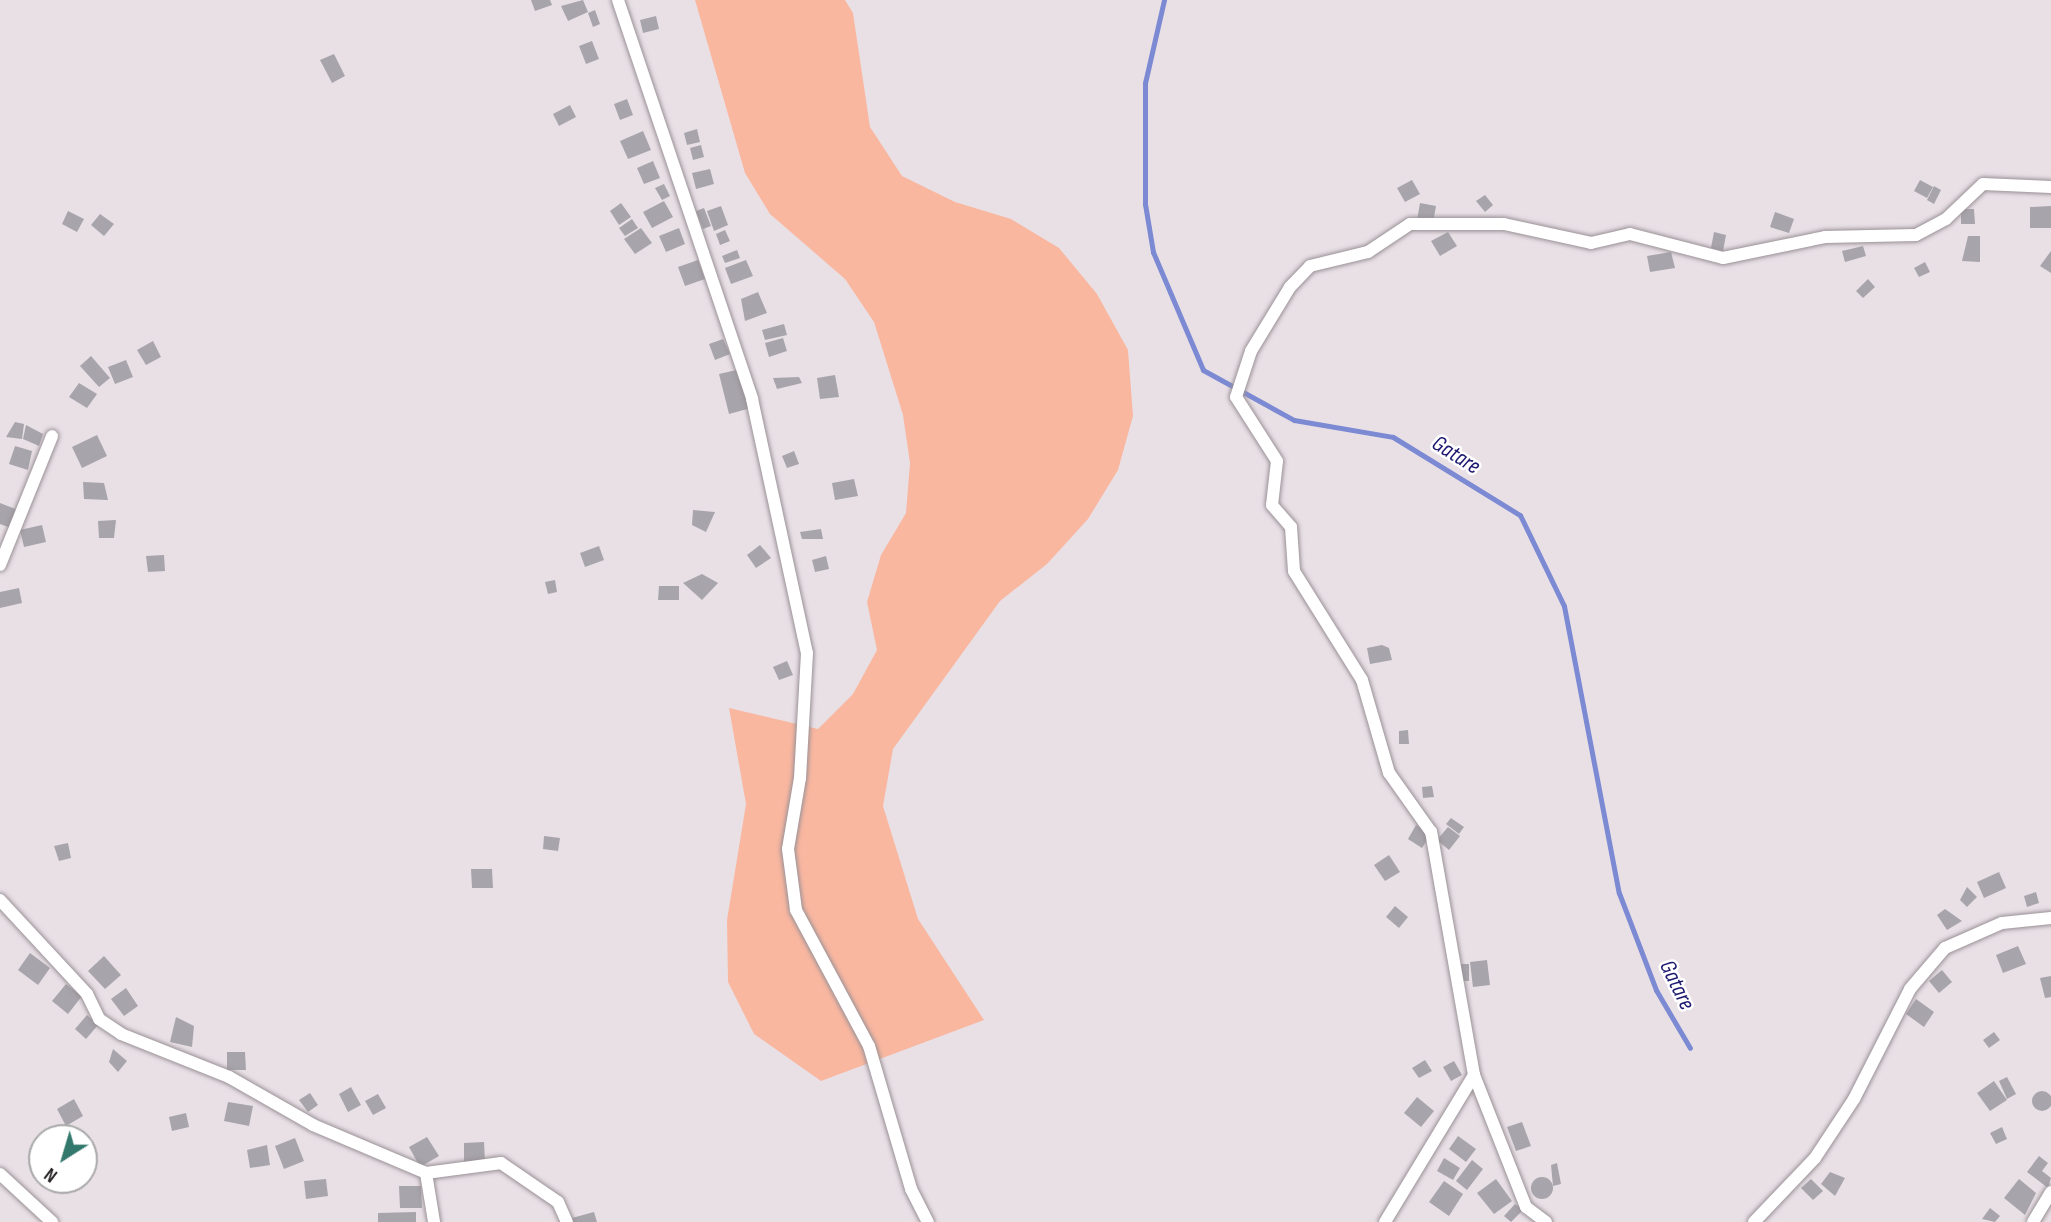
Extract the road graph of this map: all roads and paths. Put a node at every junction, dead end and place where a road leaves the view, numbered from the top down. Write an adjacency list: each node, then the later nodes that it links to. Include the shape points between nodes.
1 (618, 0): 14 (street, via 752,399 807,653 800,778 788,849 796,909 869,1046 911,1189)
2 (2051, 187): 7 (street, via 1983,184 1946,219 1916,235 1825,237 1723,258 1630,234 1591,243 1504,224 1410,224 1368,252 1310,266 1290,287 1251,351 1236,397 1277,461 1272,505 1291,527 1294,571 1362,680 1389,773 1431,832)
3 (52, 436): 4 (street)
4 (0, 565)
5 (0, 900): 8 (street, via 87,994 99,1019 121,1034 229,1077 313,1125)
6 (2051, 918): 17 (street, via 2002,923 1945,948 1910,989 1854,1099 1815,1158)
7 (1474, 1075): 15 (street); 16 (street, via 1526,1207)
8 (426, 1173): 12 (street); 13 (street, via 501,1163 558,1202)
9 (0, 1174): 11 (street)
10 (2051, 1192): 18 (street)
11 (52, 1222)
12 (434, 1222)
13 (566, 1222)
14 (928, 1222)
15 (1385, 1222)
16 (1546, 1222)
17 (1754, 1222)
18 (2033, 1222)

